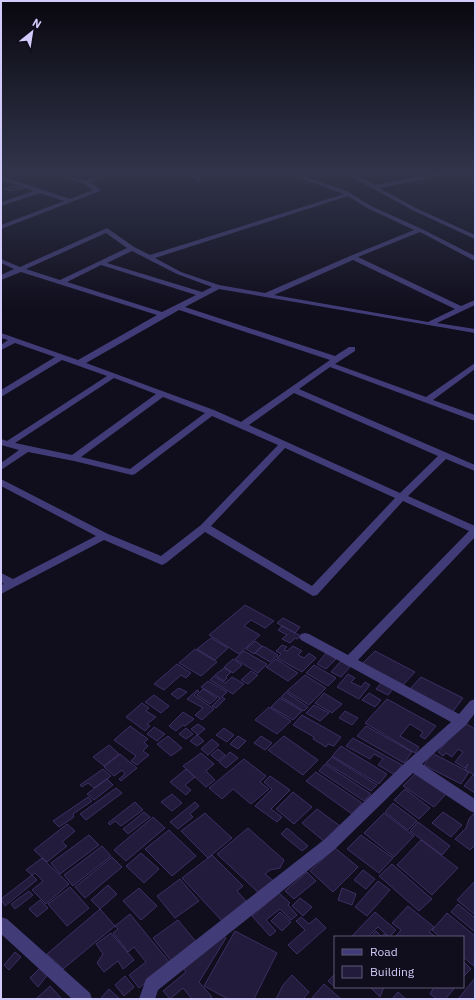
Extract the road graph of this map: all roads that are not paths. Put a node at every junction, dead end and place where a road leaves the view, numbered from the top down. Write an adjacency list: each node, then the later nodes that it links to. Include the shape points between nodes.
1 (23, 219): 5 (street)
2 (271, 219): 9 (street)
3 (394, 219): 6 (street)
4 (434, 219): 7 (street)
5 (1, 227)
6 (420, 230): 10 (street); 11 (street)
7 (475, 238)
8 (132, 248): 9 (street); 13 (street); 14 (street, via 107,230)
9 (150, 257): 17 (street, via 179,273)
10 (352, 257): 19 (street); 22 (street)
11 (475, 259)
12 (1, 261): 14 (street)
13 (101, 263): 16 (street); 18 (street)
14 (19, 269): 15 (street); 16 (street)
15 (1, 278)
16 (61, 282): 23 (street)
17 (218, 287): 18 (street); 19 (street)
18 (203, 294): 21 (street)
19 (267, 295): 24 (street)
20 (475, 302): 22 (street)
21 (178, 307): 23 (street); 31 (street)
22 (460, 308): 24 (street)
23 (163, 315): 32 (street)
24 (429, 324): 25 (street)
25 (475, 331)
26 (1, 336): 27 (street)
27 (14, 340): 28 (street); 30 (street)
28 (1, 348)
29 (352, 349): 31 (street)
30 (61, 357): 32 (street); 36 (street)
31 (332, 362): 35 (street); 38 (street)
32 (79, 363): 34 (street)
33 (475, 365): 38 (street)
34 (113, 375): 37 (street); 42 (street)
35 (294, 390): 41 (street); 45 (street)
36 (1, 394)
37 (162, 394): 39 (street); 46 (street)
38 (427, 400): 40 (street)
39 (211, 412): 41 (street); 46 (street, via 132,472)
40 (475, 418)
41 (242, 426): 43 (street)
42 (5, 443): 44 (street)
43 (284, 444): 50 (street); 51 (street)
44 (26, 449): 46 (street); 47 (street)
45 (444, 455): 48 (street); 50 (street)
46 (74, 458)
47 (1, 467)
48 (475, 468)
49 (1, 482): 53 (street)
50 (402, 496): 51 (street, via 313,592); 52 (street)
51 (205, 527): 53 (street, via 162,561)
52 (475, 530): 58 (street)
53 (104, 536): 55 (street)
54 (1, 577): 55 (street)
55 (12, 583): 56 (street)
56 (1, 590)
57 (305, 637): 58 (street)
58 (350, 661): 60 (street)
59 (475, 704): 60 (street)
60 (462, 721): 61 (street)
61 (412, 765): 62 (street); 65 (street, via 330,844 152,985)
62 (475, 807)
63 (1, 924): 64 (street)
64 (84, 999)
65 (147, 999)

